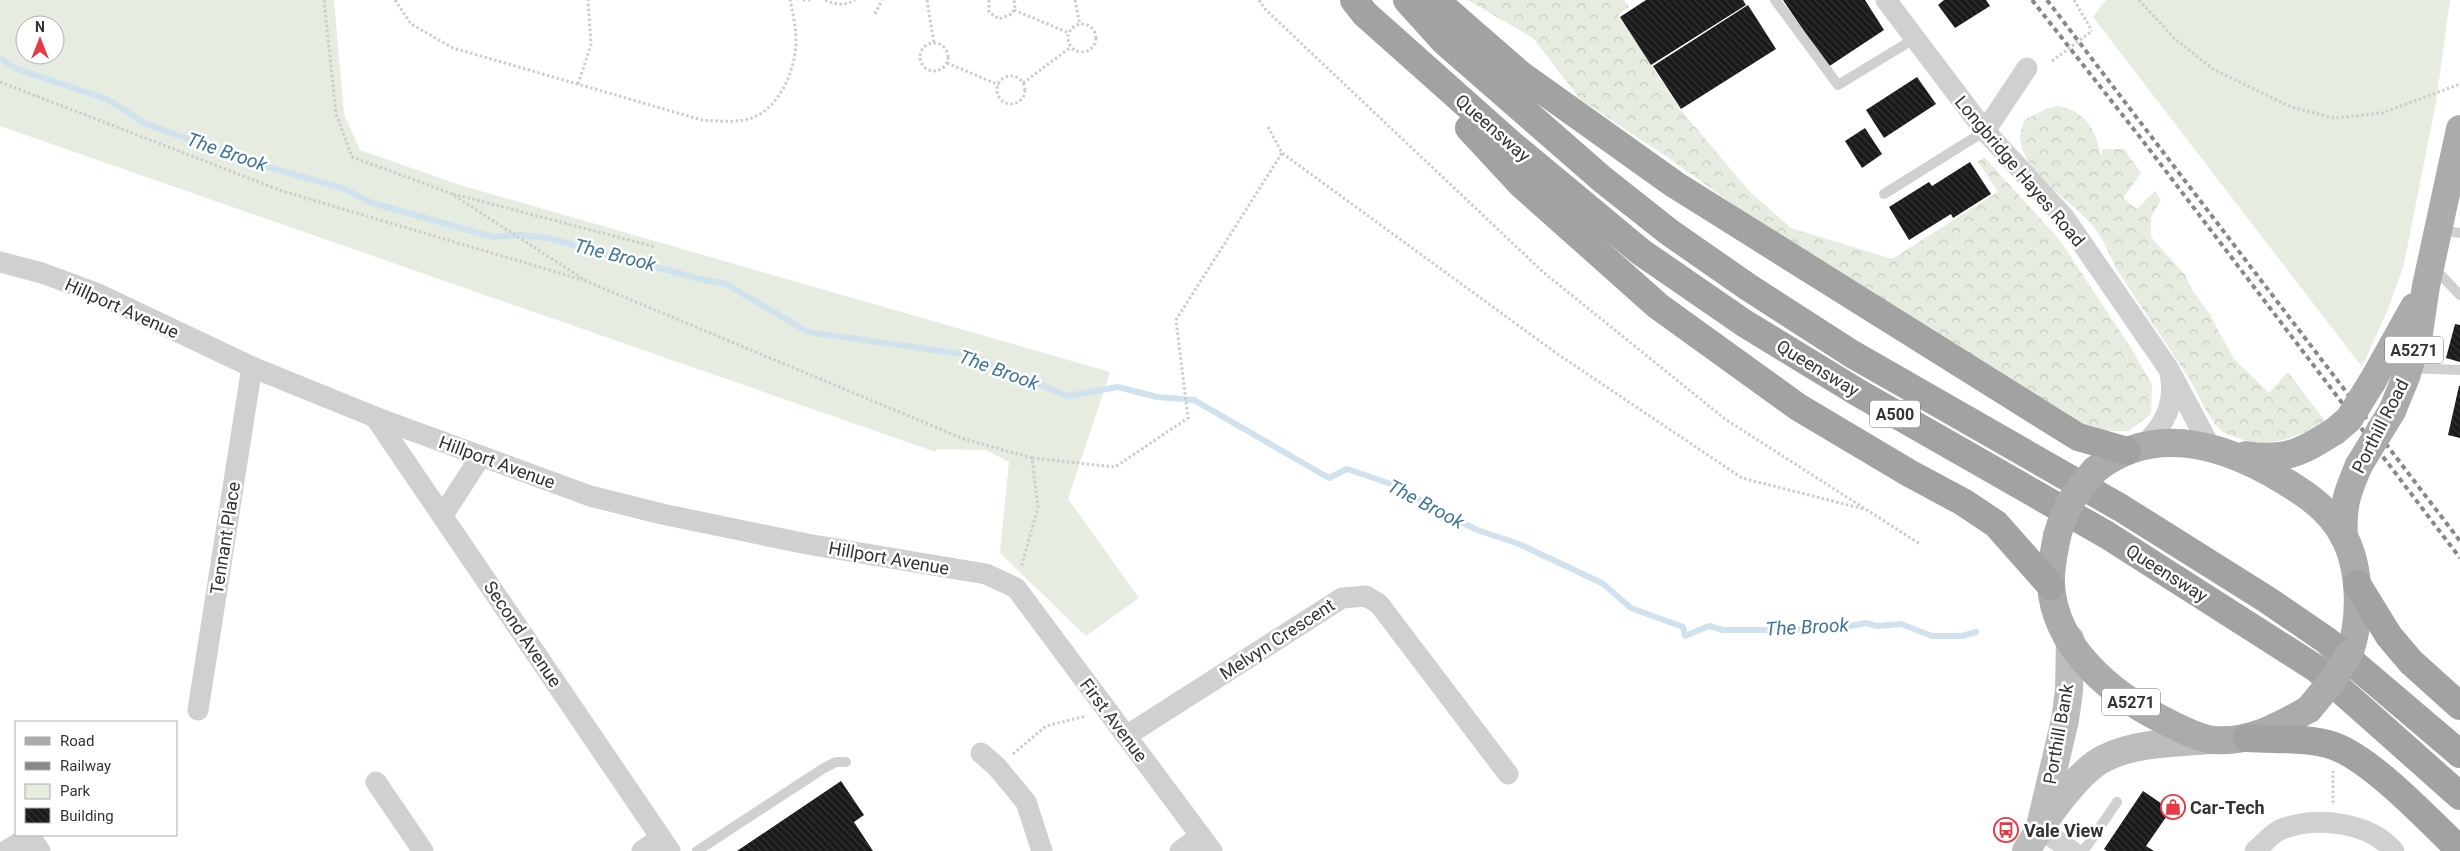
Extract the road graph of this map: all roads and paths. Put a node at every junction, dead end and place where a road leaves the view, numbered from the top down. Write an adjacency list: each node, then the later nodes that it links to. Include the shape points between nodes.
1 (324, 0): 41 (path, via 336,114 352,157)
2 (395, 0): 34 (path, via 411,24 453,48)
3 (588, 0): 34 (path, via 591,45)
4 (790, 0): 34 (path, via 796,42 788,76 771,108 751,118 702,120)
5 (803, 0): 6 (path)
6 (810, 0)
7 (825, 0): 8 (path, via 837,5)
8 (855, 0)
9 (882, 0): 23 (path)
10 (927, 0): 27 (path)
11 (988, 0): 22 (path, via 989,12 997,19 1008,17)
12 (1014, 0): 22 (path)
13 (1075, 0): 24 (path)
14 (1259, 0): 58 (path, via 1543,272 1725,419)
15 (1407, 0): 74 (highway, Queensway / A500, via 1445,42 1602,179 1669,232 1748,288 1852,354 2121,508 2266,599 2326,640)
16 (1435, 0): 54 (highway, via 1521,75 1674,184 2078,437)
17 (1775, 0): 26 (lane, via 1838,85)
18 (1886, 0): 26 (street, Longbridge Hayes Road)
19 (2074, 0): 29 (path, bridge, via 2092,31)
20 (2139, 0): 35 (path, via 2174,38 2213,69 2300,109 2334,118 2382,113)
21 (1359, 7): 63 (highway, via 1521,184 1658,306 1798,406 1996,524); 79 (highway, Queensway / A500, via 1511,144 1642,252 1744,324 2098,530 2317,669)
22 (1014, 10): 25 (path)
23 (875, 14)
24 (1080, 24): 25 (path); 28 (path, via 1093,29 1095,42 1085,51)
25 (1069, 33): 28 (path)
26 (1914, 39): 39 (street, Longbridge Hayes Road)
27 (934, 44): 30 (path, via 945,49); 30 (path, via 922,50 922,64 926,69 935,71)
28 (1071, 47): 33 (path)
29 (2052, 60)
30 (947, 63): 36 (path)
31 (2027, 68): 39 (street)
32 (0, 82): 47 (path, via 282,192)
33 (1023, 83): 36 (path, via 1009,76); 36 (path, via 1023,96 1014,103 1002,100 998,94)
34 (578, 84)
35 (2460, 84)
36 (999, 85)
37 (1268, 127): 40 (path)
38 (2460, 129): 43 (main road, Porthill Road / A5271)
39 (1985, 131): 42 (lane); 50 (street, Longbridge Hayes Road, via 2064,217)
40 (1282, 154): 57 (path, via 1176,320 1188,418 1115,467); 58 (path, via 1556,353 1742,478)
41 (450, 193): 44 (path); 47 (path)
42 (1884, 194)
43 (2449, 231): 46 (main road, Porthill Road / A5271)
44 (656, 247)
45 (0, 262): 49 (street, Hillport Avenue, via 96,293)
46 (2428, 275): 48 (lane); 51 (main road, Porthill Road / A5271, via 2419,333); 55 (main road, Porthill Road / A5271, bridge, via 2372,382 2349,419 2336,431 2306,450 2286,457 2264,458)
47 (588, 282): 57 (path, via 964,439)
48 (2460, 295)
49 (252, 367): 53 (street, Hillport Avenue); 67 (street, Tennant Place)
50 (2168, 368): 54 (street, Longbridge Hayes Road, via 2172,386 2166,420 2155,435); 55 (street, Longbridge Hayes Road)
51 (2409, 368): 52 (lane); 60 (main road, Porthill Road / A5271, bridge, via 2392,411 2359,465 2347,493 2342,513)
52 (2460, 370)
53 (375, 417): 56 (street, Hillport Avenue); 59 (street, Second Avenue)
54 (2135, 448): 55 (main road, A5271, via 2186,443); 63 (main road, A5271, bridge, via 2109,459 2074,494 2064,512 2057,536 2052,560)
55 (2222, 450): 60 (main road, A5271, via 2302,492 2324,508)
56 (482, 456): 59 (street); 64 (street, Hillport Avenue, via 590,496 653,512 807,544 986,574)
57 (1032, 458): 64 (path, via 1038,507)
58 (1867, 510): 61 (path)
59 (443, 515): 85 (street, Second Avenue)
60 (2344, 537): 62 (main road, A5271)
61 (1920, 544)
62 (2357, 584): 66 (highway, via 2411,662); 70 (main road, A5271, bridge, via 2355,639 2332,681 2309,709 2277,728)
63 (2052, 586): 65 (main road, A5271, via 2056,608)
64 (1016, 588): 68 (street, First Avenue)
65 (2070, 639): 71 (main road, A5271, via 2081,657 2117,693 2162,719); 83 (main road, Porthill Bank, via 2065,720)
66 (2460, 706)
67 (198, 710)
68 (1106, 710): 69 (street, First Avenue); 76 (path, via 1046,726)
69 (1126, 736): 77 (street, Melvyn Crescent, via 1342,598 1366,596 1379,604); 84 (street, First Avenue)
70 (2247, 738): 71 (main road, A5271); 72 (highway)
71 (2211, 740): 83 (main road, Porthill Bank, via 2152,745 2104,758 2086,771)
72 (2334, 746): 81 (path); 86 (highway, via 2390,784)
73 (981, 753): 76 (street)
74 (2460, 754)
75 (846, 762): 90 (lane, via 836,762 824,768)
76 (997, 767): 91 (street, via 1026,802)
77 (1508, 774)
78 (376, 782): 88 (street)
79 (2460, 796)
80 (2117, 802): 94 (lane, via 2088,846)
81 (2332, 823): 95 (street, via 2281,829); 96 (street, via 2360,827 2386,842)
82 (34, 840): 87 (street)
83 (2033, 840): 93 (street)
84 (1207, 844): 92 (street)
85 (666, 845): 89 (street)
86 (2460, 850)
87 (6, 851)
88 (423, 851)
89 (642, 851)
90 (697, 851)
91 (1042, 851)
92 (1180, 851)
93 (2072, 851)
94 (2080, 851)
95 (2255, 851)
96 (2394, 851)

